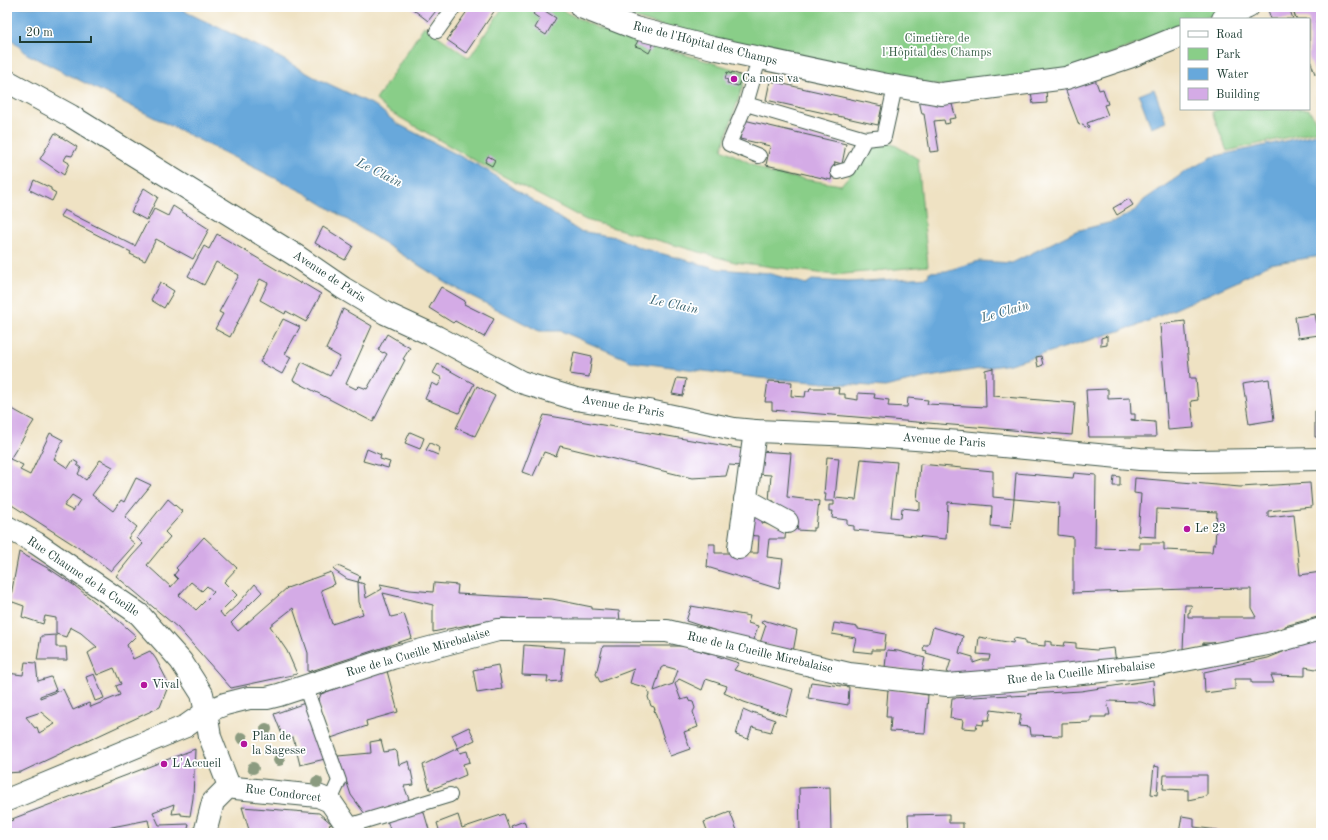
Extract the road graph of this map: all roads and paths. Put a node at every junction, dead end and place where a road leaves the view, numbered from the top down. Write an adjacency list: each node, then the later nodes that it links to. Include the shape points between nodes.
1 (454, 7): 6 (lane)
2 (581, 7): 8 (street, Rue de l'Hôpital des Champs, via 642,30)
3 (1249, 7): 4 (street); 5 (lane)
4 (1225, 18)
5 (1254, 18)
6 (438, 30)
7 (1180, 36): 10 (street, Rue de l'Hôpital des Champs, via 1066,78 941,94)
8 (760, 58): 10 (street, Rue de l'Hôpital des Champs); 11 (lane)
9 (7, 81): 15 (street, Avenue de Paris, via 71,116 385,313 437,336 521,382 576,399 650,410 734,429)
10 (895, 87): 12 (lane, via 884,136)
11 (746, 104): 12 (lane); 13 (lane, via 729,144)
12 (865, 139): 14 (lane, via 850,169)
13 (759, 156)
14 (838, 172)
15 (755, 431): 16 (street, Avenue de Paris, via 855,434 1148,459); 17 (street)
16 (1321, 459)
17 (745, 499): 18 (street); 20 (street)
18 (788, 522)
19 (7, 527): 23 (street, Rue Chaume de la Cueille, via 139,614 181,661 202,694)
20 (739, 548)
21 (1321, 629): 22 (street, Rue de la Cueille Mirebalaise, via 1268,644 1159,665 947,685 849,674 667,630 498,630 392,658)
22 (305, 686): 23 (street, Rue de la Cueille Mirebalaise, via 267,698 249,698 225,704); 27 (lane, via 339,781)
23 (206, 712): 24 (street, Rue Chaume de la Cueille, via 210,737); 26 (street, Rue de la Cueille Mirebalaise, via 186,726)
24 (229, 786): 27 (street, Rue Condorcet, via 318,796); 29 (street, via 213,802)
25 (450, 795): 28 (lane, Rue Condorcet)
26 (7, 800)
27 (330, 801): 28 (street, Rue Condorcet)
28 (350, 830)
29 (205, 833)

